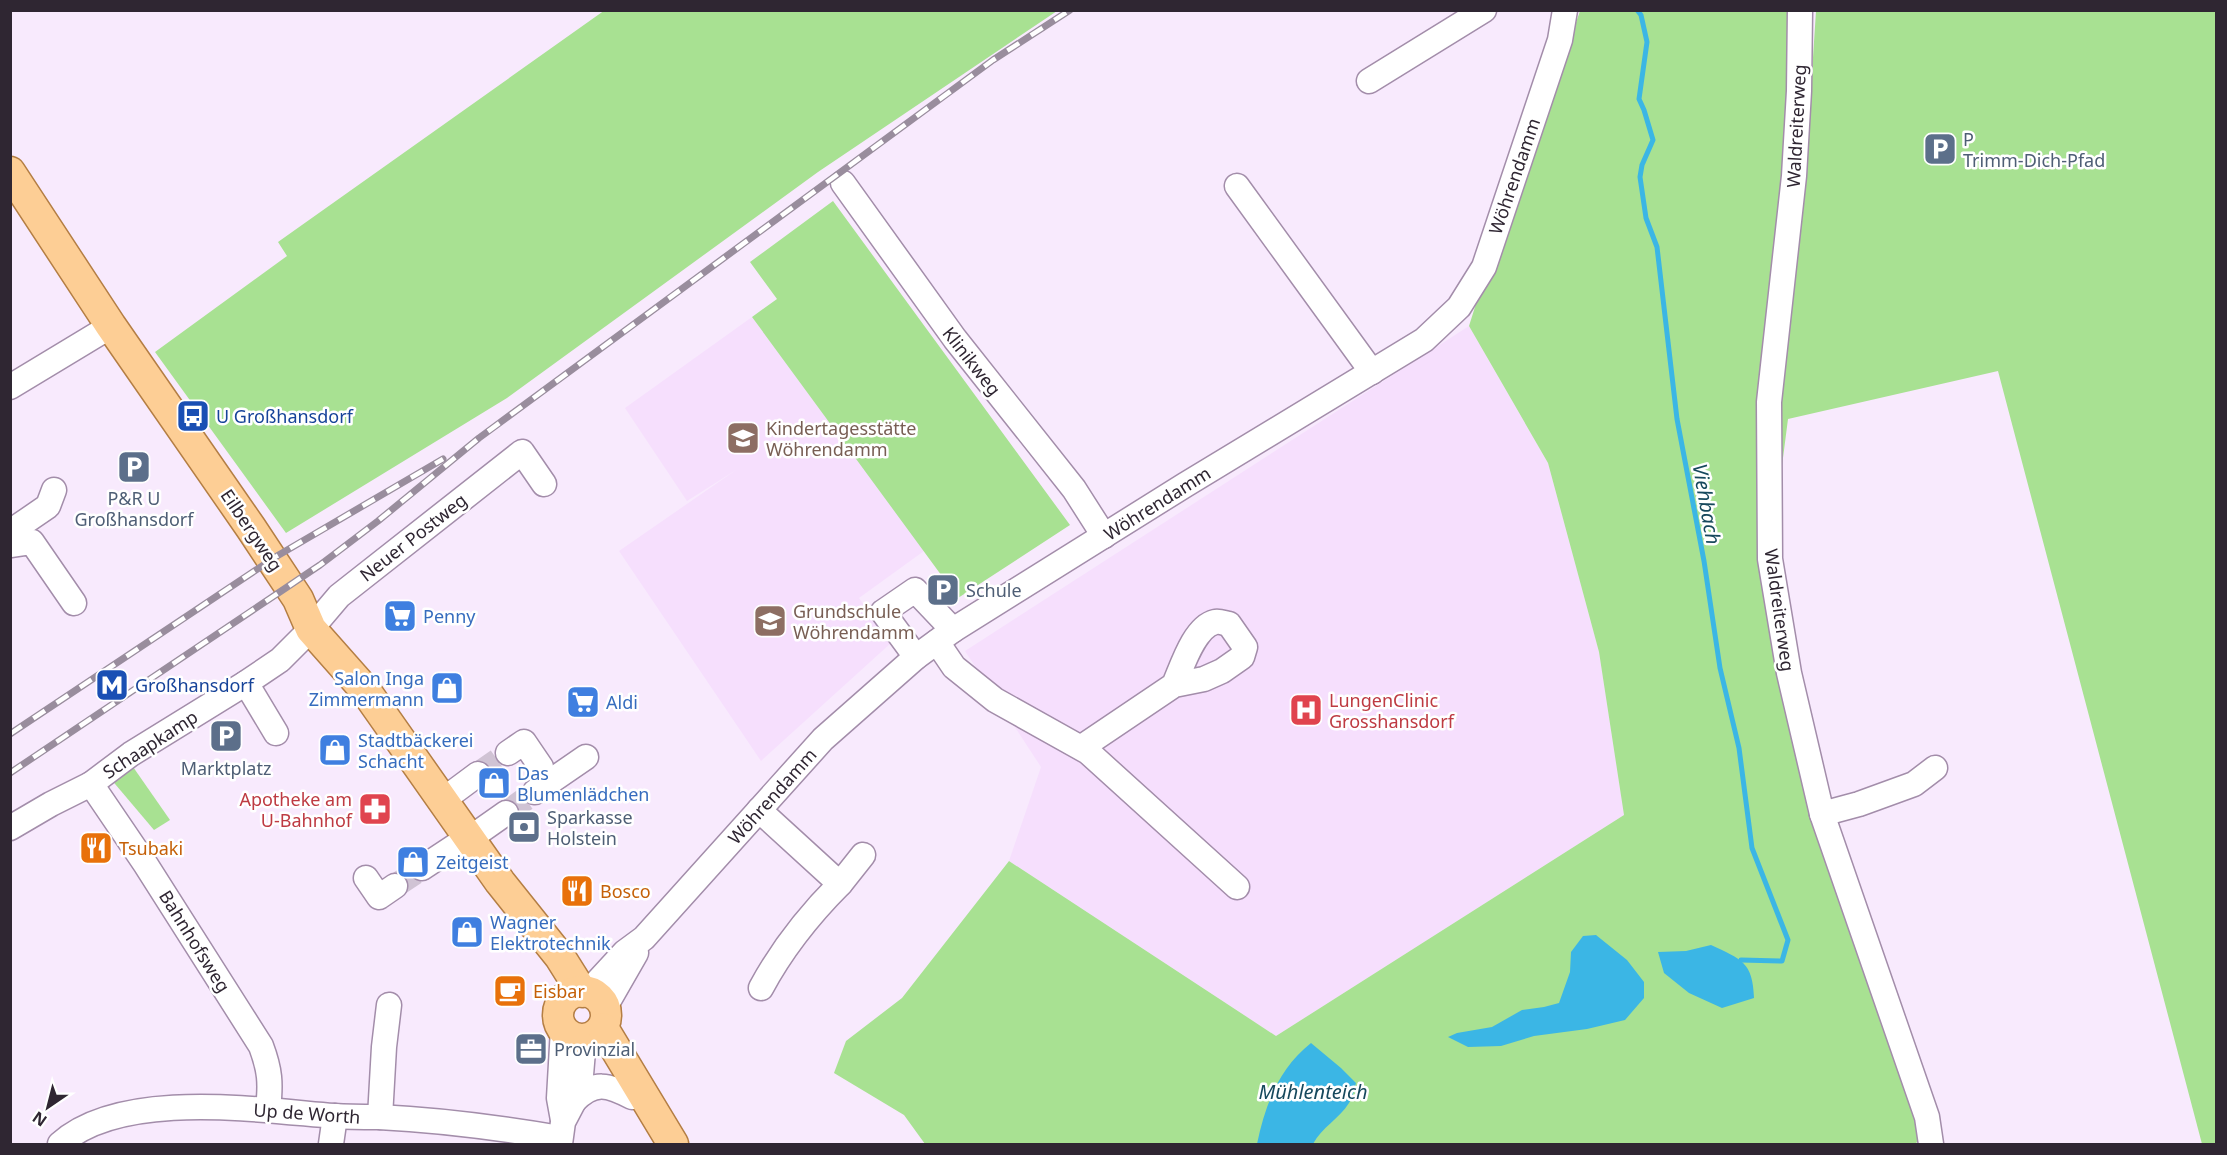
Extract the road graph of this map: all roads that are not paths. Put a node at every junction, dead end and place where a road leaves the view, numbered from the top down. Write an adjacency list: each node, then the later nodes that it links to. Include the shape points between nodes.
1 (1484, 10): 4 (street)
2 (1565, 10): 9 (street, Wöhrendamm, via 1560,40 1484,267 1448,319 1424,340)
3 (1800, 10): 33 (street, Waldreiterweg, via 1794,176 1769,402 1770,559 1789,673)
4 (1369, 81)
5 (10, 172): 8 (main road, Eilbergweg)
6 (843, 183): 13 (street, Klinikweg, via 955,339 1074,489)
7 (1237, 186): 9 (street)
8 (111, 326): 10 (street); 16 (main road, Eilbergweg, via 298,599)
9 (1372, 372): 13 (street, Wöhrendamm)
10 (10, 387)
11 (544, 484): 16 (street, Neuer Postweg, via 522,452 339,596)
12 (54, 490): 14 (street, via 48,506)
13 (1104, 536): 17 (street, Wöhrendamm)
14 (11, 541): 15 (street, via 32,542)
15 (74, 603)
16 (311, 629): 19 (street, Schaapkamp, via 280,660); 30 (main road, Eilbergweg, via 365,690)
17 (945, 636): 18 (street, Wöhrendamm); 18 (street, via 915,590 883,612); 22 (street, via 954,667 995,700)
18 (916, 657): 31 (street, Wöhrendamm, via 824,739)
19 (246, 683): 21 (street); 28 (street, Schaapkamp, via 131,754)
20 (1174, 685): 22 (street)
21 (276, 733)
22 (1082, 747): 41 (street)
23 (508, 753): 25 (street, via 524,742)
24 (586, 757): 29 (street)
25 (541, 767)
26 (1935, 768): 33 (street, via 1914,784)
27 (478, 774): 30 (street)
28 (91, 784): 34 (street, Schaapkamp); 47 (street, Bahnhofsweg, via 261,1046 271,1084)
29 (535, 792)
30 (443, 800): 35 (main road, Eilbergweg)
31 (759, 810): 39 (street); 44 (street, Wöhrendamm, via 644,938)
32 (506, 813): 35 (street)
33 (1822, 814): 54 (street, Waldreiterweg, via 1927,1117)
34 (10, 828)
35 (469, 838): 37 (street); 44 (main road, Eilbergweg, via 560,957)
36 (863, 855): 39 (street)
37 (422, 868)
38 (366, 878): 40 (street, via 380,897)
39 (840, 884): 42 (street, via 777,958)
40 (395, 886)
41 (1237, 887)
42 (760, 988)
43 (389, 1005): 49 (street)
44 (585, 1016): 45 (main road); 46 (street, Wöhrendamm, via 581,1075); 50 (main road); 51 (street, Wöhrendamm, via 559,1098)
45 (632, 1097): 46 (street, via 605,1086 585,1091); 50 (main road)
46 (574, 1101): 51 (street, Wöhrendamm)
47 (268, 1109): 48 (street, Up de Worth); 52 (street, Up de Worth, via 202,1107 125,1114 77,1131)
48 (335, 1116): 49 (street, Up de Worth); 53 (street)
49 (380, 1117): 51 (street, Up de Worth)
50 (666, 1134)
51 (561, 1135)
52 (60, 1144)
53 (331, 1144)
54 (1929, 1144)

